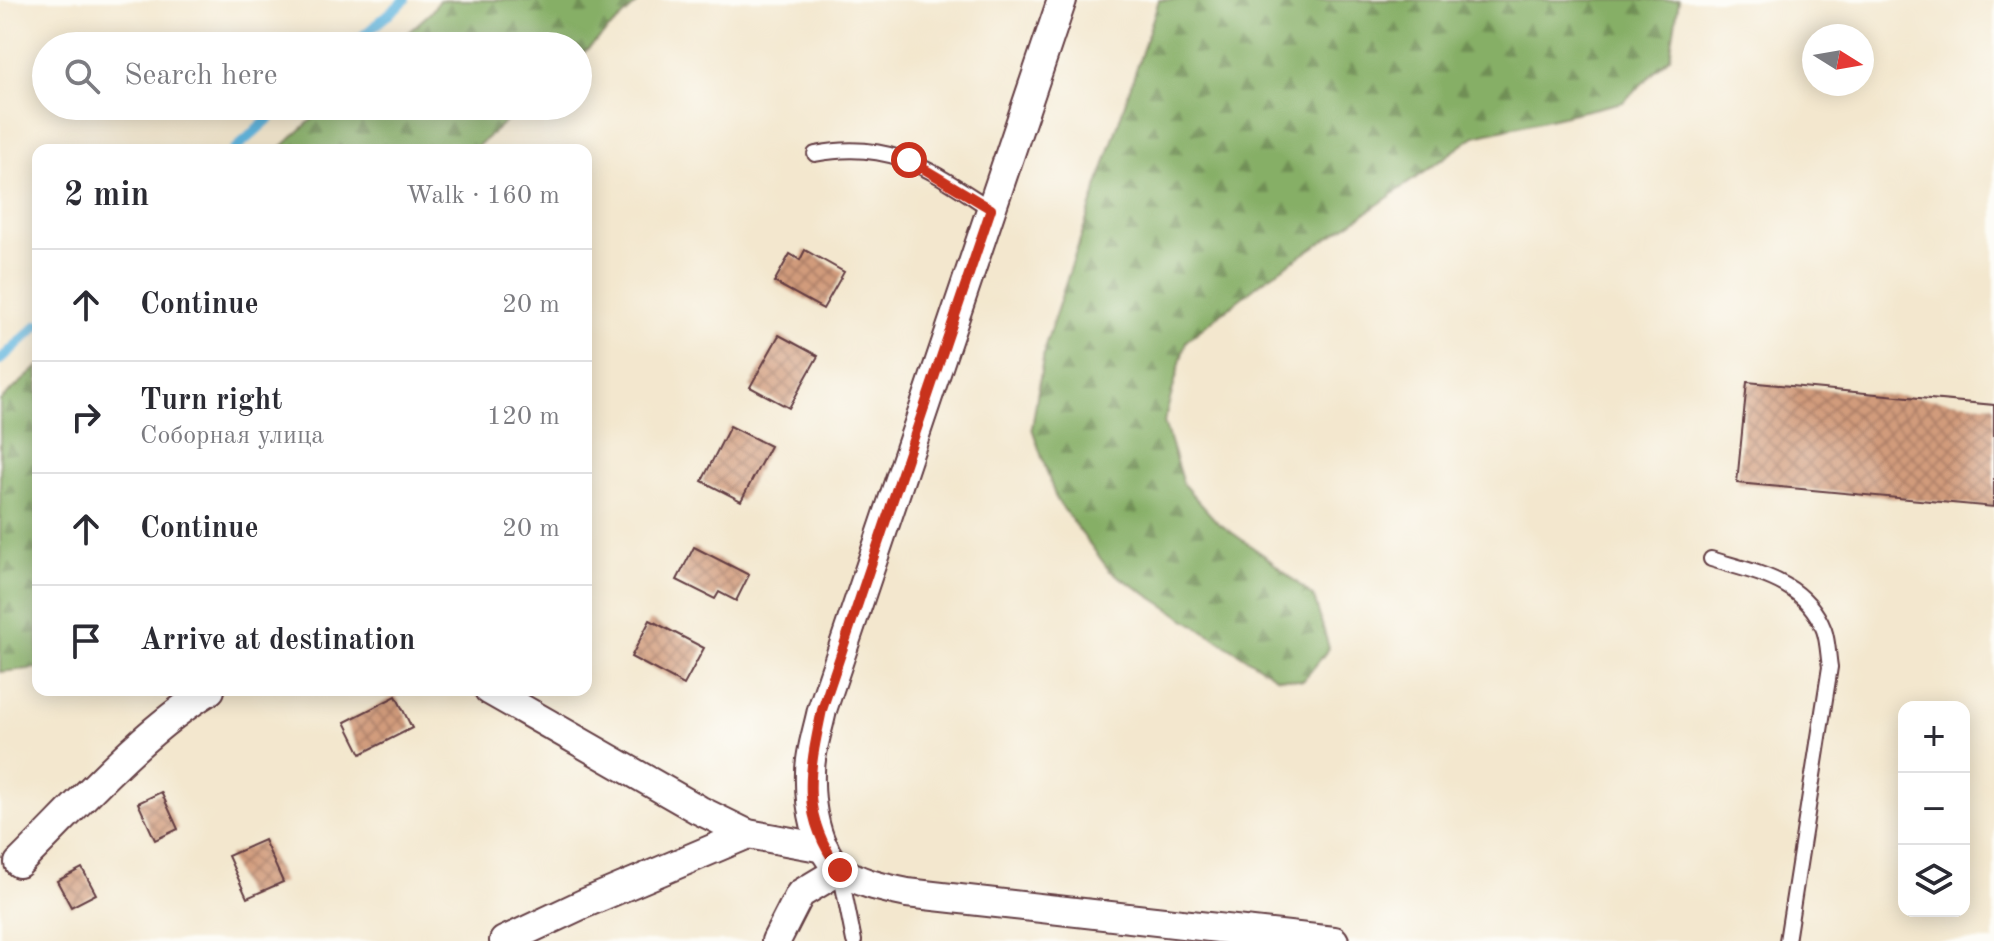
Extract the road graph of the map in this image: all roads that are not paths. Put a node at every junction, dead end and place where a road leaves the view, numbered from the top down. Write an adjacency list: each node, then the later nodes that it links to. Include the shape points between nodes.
1 (1062, 0): 3 (street)
2 (815, 154): 3 (lane, via 872,150 909,160)
3 (991, 209): 8 (street, via 822,710 809,770 812,811)
4 (1711, 559): 14 (lane, via 1776,579 1811,603 1825,632 1830,667)
5 (200, 696): 9 (street, via 152,732)
6 (500, 696): 7 (street)
7 (748, 834): 8 (street); 10 (street)
8 (832, 859): 11 (street, via 800,894); 12 (lane); 13 (street, via 869,884 907,893)
9 (19, 863)
10 (504, 941)
11 (776, 941)
12 (854, 941)
13 (1334, 941)
14 (1787, 941)

